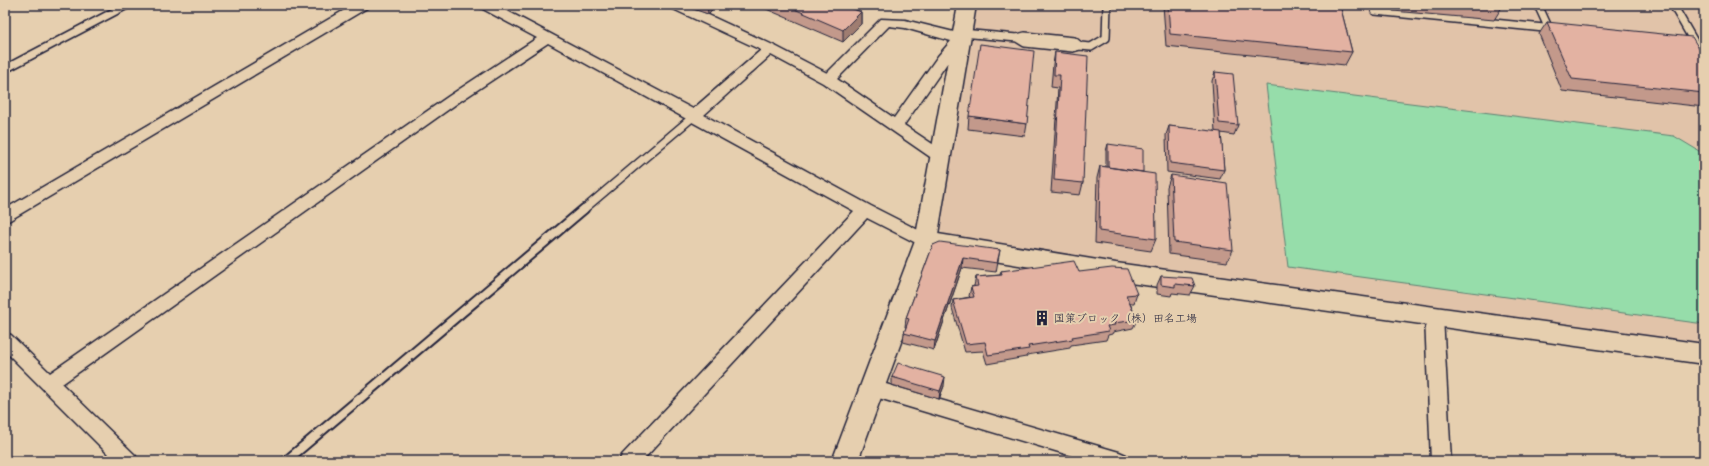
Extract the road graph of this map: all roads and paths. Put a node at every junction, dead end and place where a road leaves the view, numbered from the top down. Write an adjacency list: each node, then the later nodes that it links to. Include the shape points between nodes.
1 (127, 5): 16 (lane)
2 (362, 5): 22 (street)
3 (486, 5): 13 (street)
4 (676, 5): 15 (street)
5 (967, 5): 12 (street)
6 (1107, 5): 12 (lane, via 1106,38 1091,47 1073,48 1024,43 1017,38)
7 (1374, 5): 10 (lane, via 1375,11)
8 (1538, 5): 10 (lane)
9 (1672, 5): 14 (lane, via 1696,45)
10 (1549, 29): 11 (lane)
11 (1564, 31)
12 (962, 36): 17 (street, via 945,36 896,22 886,22); 19 (street); 20 (street)
13 (548, 37): 18 (street); 27 (street, via 454,99)
14 (1688, 44)
15 (770, 49): 17 (street); 18 (street)
16 (5, 69)
17 (828, 80): 19 (street)
18 (694, 116): 21 (street); 30 (lane)
19 (896, 126): 20 (street)
20 (941, 157): 23 (street)
21 (865, 210): 23 (street); 31 (street)
22 (5, 217)
23 (926, 241): 24 (street, via 1116,272); 28 (street)
24 (1434, 317): 26 (street); 34 (street)
25 (5, 340): 27 (street)
26 (1704, 354)
27 (50, 383): 29 (street)
28 (872, 388): 32 (street); 33 (street)
29 (121, 459)
30 (286, 461)
31 (629, 461)
32 (845, 461)
33 (1119, 461)
34 (1441, 461)

